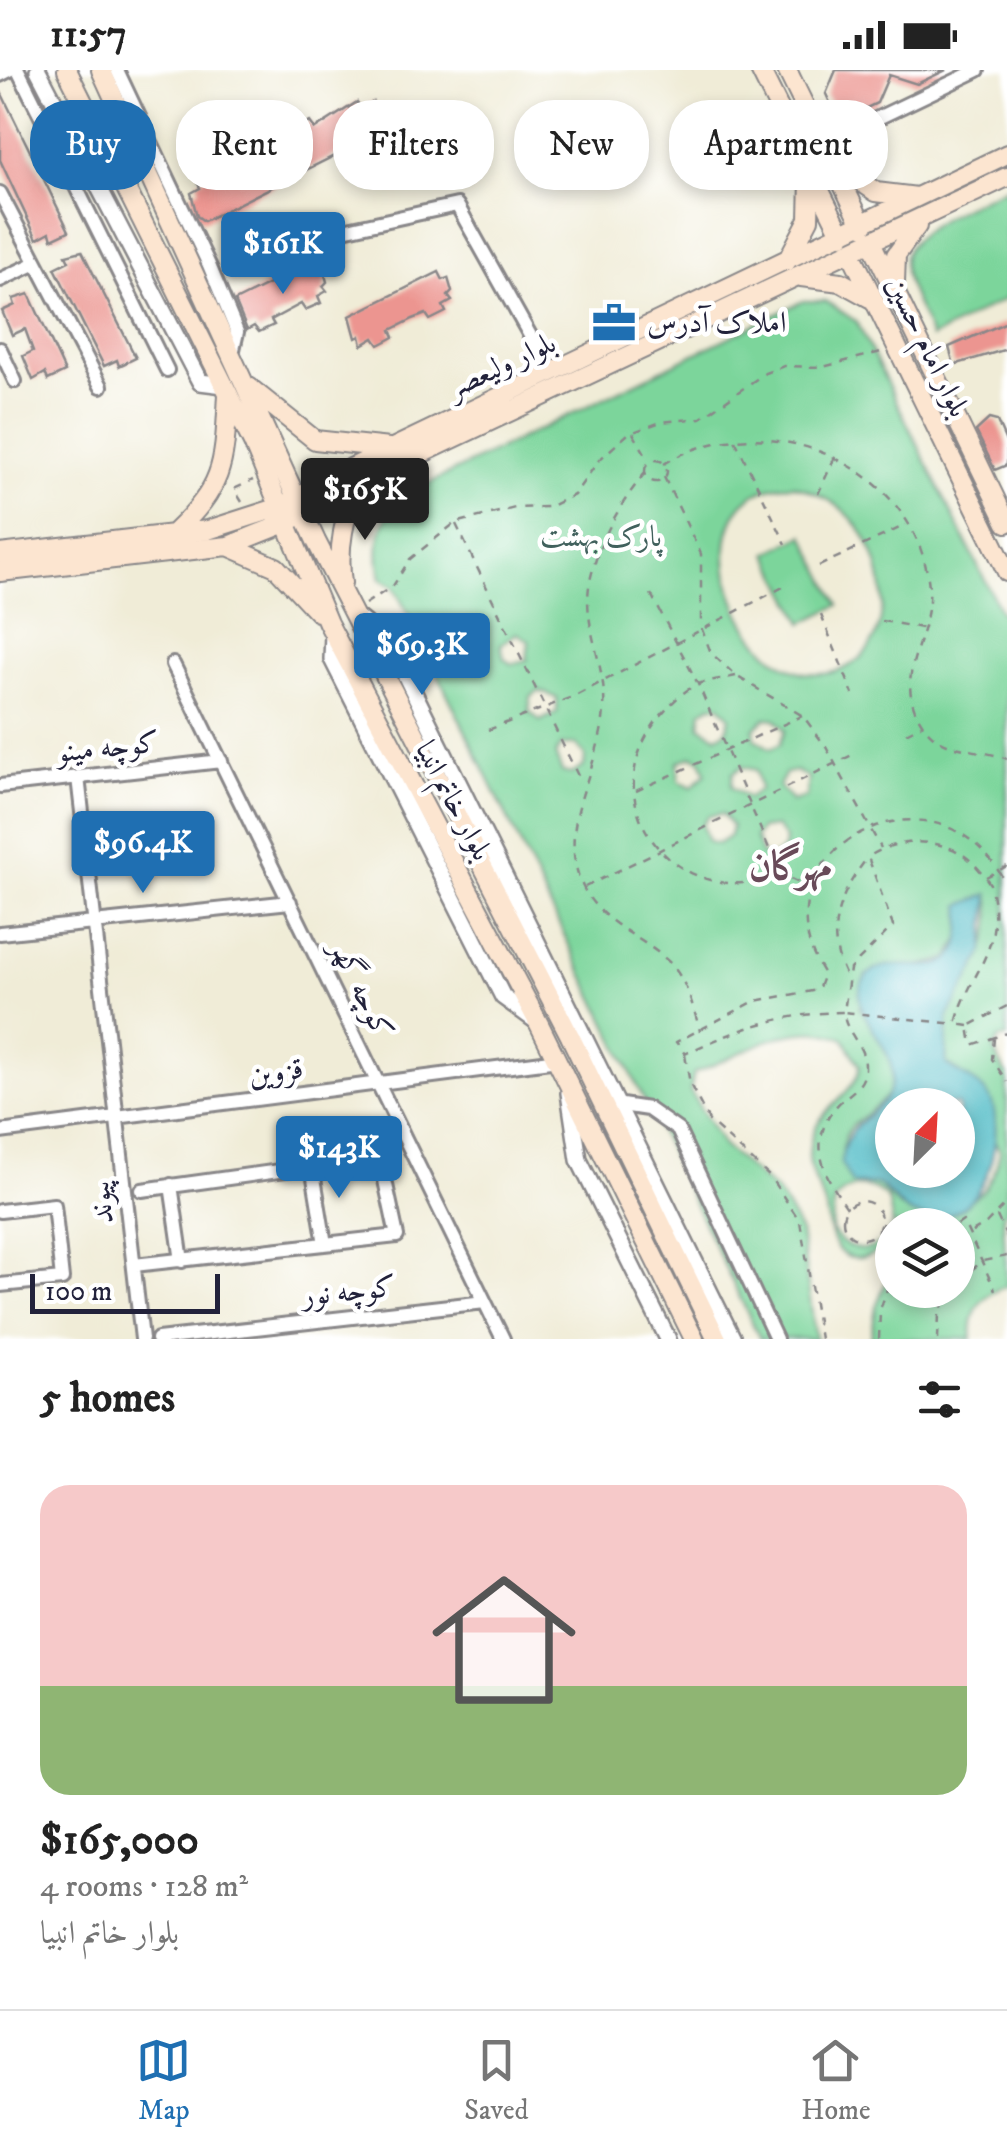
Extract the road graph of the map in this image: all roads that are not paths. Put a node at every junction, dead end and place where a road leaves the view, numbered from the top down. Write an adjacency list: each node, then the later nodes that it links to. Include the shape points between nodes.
1 (14, 70): 9 (street); 35 (street)
2 (38, 70): 40 (street, via 200,382)
3 (67, 70): 40 (main road, بلوار خاتم انبیا)
4 (101, 70): 34 (main road, بلوار خاتم انبیا)
5 (117, 70): 34 (street, via 210,265 236,332)
6 (760, 70): 10 (main road)
7 (787, 70): 11 (main road)
8 (978, 70): 12 (street)
9 (0, 76)
10 (775, 100)
11 (802, 100)
12 (888, 113)
13 (1007, 154): 20 (main road, بلوار ولیعصر)
14 (1007, 178): 21 (main road, بلوار ولیعصر)
15 (808, 190): 27 (main road, via 808,219)
16 (820, 190): 23 (main road)
17 (846, 190): 22 (main road)
18 (873, 190): 20 (main road)
19 (0, 193): 28 (street)
20 (922, 196): 22 (main road, بلوار ولیعصر)
21 (928, 216): 24 (main road, بلوار ولیعصر); 31 (main road, via 896,256)
22 (863, 226): 23 (main road, بلوار ولیعصر)
23 (842, 235): 27 (main road, بلوار ولیعصر)
24 (872, 244): 26 (main road, بلوار ولیعصر); 31 (main road, بلوار امام حسین)
25 (243, 252): 36 (street, via 458,206)
26 (851, 254): 29 (main road, بلوار ولیعصر); 32 (main road, بلوار امام حسین)
27 (786, 262): 36 (main road, بلوار ولیعصر)
28 (36, 263): 30 (street); 38 (street)
29 (800, 277): 32 (main road, via 850,285); 42 (main road, بلوار ولیعصر)
30 (0, 280)
31 (896, 294): 44 (main road, بلوار امام حسین)
32 (874, 301): 49 (main road, بلوار امام حسین)
33 (0, 349): 37 (street)
34 (232, 354): 39 (main road, بلوار خاتم انبیا)
35 (168, 370)
36 (551, 373): 41 (main road, بلوار ولیعصر)
37 (15, 381)
38 (101, 386)
39 (250, 393): 40 (main road, via 248,411); 41 (main road, via 315,440); 43 (main road, بلوار خاتم انبیا)
40 (229, 397): 43 (main road, بلوار خاتم انبیا); 45 (main road, via 222,473)
41 (394, 448): 43 (main road, بلوار ولیعصر)
42 (359, 483): 43 (main road, بلوار ولیعصر); 50 (main road, via 338,558)
43 (292, 510): 46 (main road, بلوار ولیعصر); 50 (main road, بلوار خاتم انبیا); 51 (main road, بلوار خاتم انبیا)
44 (1007, 524)
45 (174, 533): 46 (main road, بلوار ولیعصر); 47 (main road, بلوار ولیعصر)
46 (215, 541): 48 (main road, بلوار ولیعصر); 51 (main road, via 276,567)
47 (0, 554)
48 (0, 572)
49 (1007, 572)
50 (347, 605): 51 (main road, via 336,604); 56 (main road, بلوار خاتم انبیا); 65 (street, via 390,644)
51 (328, 623): 57 (main road, بلوار خاتم انبیا); 61 (street, via 332,659 503,997)
52 (173, 664): 53 (street, کوچه گهر)
53 (221, 761): 54 (street, کوچه مینو); 58 (street, کوچه گهر)
54 (78, 777): 55 (street, کوچه مینو); 59 (street, پیوند)
55 (0, 786)
56 (460, 825): 57 (main road); 82 (main road, بلوار خاتم انبیا)
57 (440, 835): 61 (main road, بلوار خاتم انبیا)
58 (290, 902): 59 (street); 64 (street, کوچه گهر)
59 (94, 923): 60 (street); 66 (street, پیوند)
60 (0, 933)
61 (540, 1024): 62 (main road, بلوار خاتم انبیا)
62 (558, 1060): 63 (main road, بلوار خاتم انبیا); 64 (street, قزوین)
63 (567, 1080): 80 (street, via 579,1160); 81 (main road, بلوار خاتم انبیا)
64 (379, 1084): 66 (street, قزوین); 76 (street, کوچه گهر)
65 (615, 1104): 83 (street); 84 (street, via 648,1108 678,1130)
66 (117, 1119): 67 (street, قزوین); 74 (street, پیوند)
67 (0, 1132)
68 (312, 1166): 69 (street); 72 (street); 72 (street, via 380,1157 397,1236)
69 (171, 1185): 70 (street); 73 (street)
70 (142, 1190)
71 (0, 1212): 75 (street, via 54,1205 62,1280)
72 (325, 1244): 73 (street)
73 (182, 1261): 74 (street)
74 (134, 1265): 77 (street, پیوند)
75 (0, 1285)
76 (485, 1302): 78 (street, کوچه نور); 79 (street, کوچه گهر)
77 (142, 1339)
78 (158, 1339)
79 (504, 1339)
80 (668, 1339)
81 (694, 1339)
82 (717, 1339)
83 (733, 1339)
84 (776, 1339)

